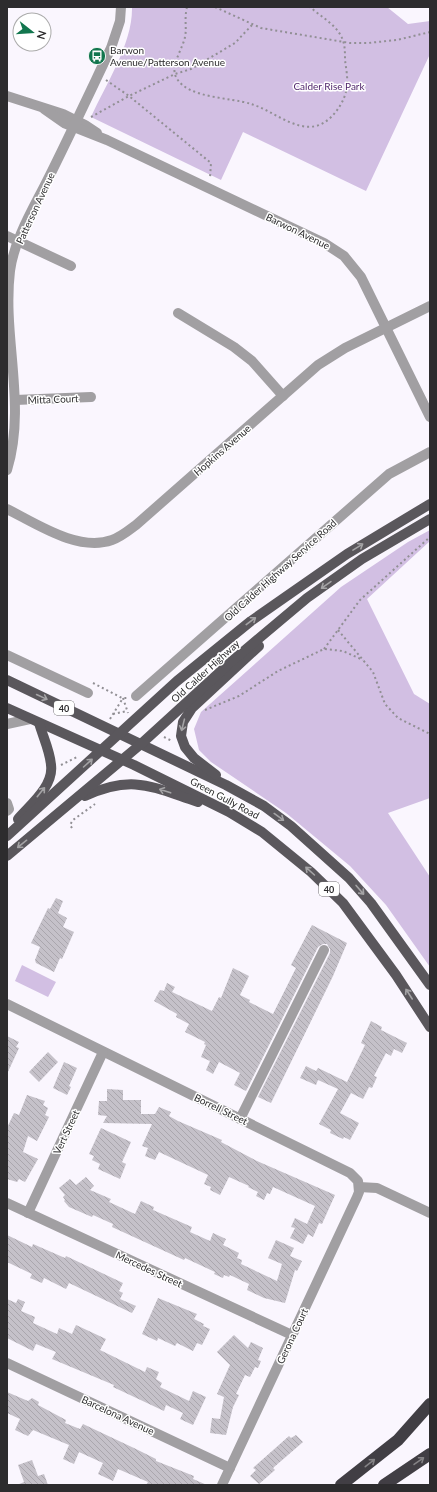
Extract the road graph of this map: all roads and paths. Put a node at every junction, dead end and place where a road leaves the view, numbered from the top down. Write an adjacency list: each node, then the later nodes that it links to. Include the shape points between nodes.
1 (121, 7): 9 (street, Patterson Avenue, via 117,34)
2 (187, 7): 8 (path, via 186,36 174,68)
3 (215, 7): 5 (path)
4 (310, 7): 7 (path, via 335,27)
5 (252, 25): 7 (path); 8 (path, via 235,43 191,69)
6 (430, 32): 7 (path, via 397,40)
7 (344, 42): 8 (path, via 347,87 334,114 318,125 303,126 250,103 198,93 181,84)
8 (175, 74): 11 (path)
9 (98, 75): 11 (path); 12 (street, Patterson Avenue)
10 (7, 96): 12 (street, Barwon Avenue, via 44,109)
11 (129, 96): 12 (path); 13 (path, via 211,163 212,170)
12 (75, 124): 13 (street, Barwon Avenue); 15 (street, Patterson Avenue)
13 (207, 187): 19 (street, Barwon Avenue, via 338,251 361,277)
14 (7, 236): 15 (street)
15 (19, 241): 16 (street); 22 (street, Patterson Avenue, via 12,262 9,284)
16 (71, 266)
17 (430, 306): 19 (street, Hopkins Avenue)
18 (178, 313): 20 (street, via 239,350)
19 (386, 328): 20 (street, Hopkins Avenue, via 329,357); 23 (street, Barwon Avenue)
20 (283, 396): 27 (street, Hopkins Avenue, via 136,525 113,540 94,543 75,540)
21 (91, 397): 22 (street, Mitta Court)
22 (15, 400): 25 (street, Patterson Avenue, via 14,443)
23 (430, 417)
24 (430, 452): 38 (street, Old Calder Highway Service Road, via 389,474)
25 (7, 470)
26 (430, 504): 44 (main road, Old Calder Highway, one-way to 26, via 183,676 276,603 347,554)
27 (7, 509)
28 (430, 519): 30 (main road, Old Calder Highway, one-way to 30, via 362,559)
29 (430, 537): 31 (path, via 360,600)
30 (307, 598): 52 (main road, Old Calder Highway, via 232,661); 57 (main road, one-way to 57, via 242,664 192,708 183,722 181,736 188,752)
31 (338, 630): 32 (path); 34 (path)
32 (324, 649): 34 (path, via 343,651); 42 (path, via 278,671 239,696)
33 (7, 655): 37 (street)
34 (363, 660): 49 (path, via 373,672 385,704 398,718)
35 (7, 680): 47 (main road, Green Gully Road / 40, one-way to 47)
36 (91, 682): 39 (path)
37 (88, 693)
38 (132, 697): 39 (path)
39 (123, 698): 41 (path); 43 (path)
40 (7, 708): 45 (main road, Green Gully Road / 40)
41 (127, 711): 43 (path); 44 (path)
42 (202, 712)
43 (113, 714): 47 (path)
44 (136, 720): 48 (main road, Old Calder Highway)
45 (35, 721): 46 (street); 53 (main road, Green Gully Road / 40); 64 (main road, one-way to 45, via 43,790 50,776 50,755)
46 (7, 724)
47 (104, 727): 48 (main road, Green Gully Road / 40)
48 (120, 734): 52 (main road, Green Gully Road / 40); 53 (main road, Old Calder Highway)
49 (430, 734)
50 (163, 736): 51 (path)
51 (175, 742)
52 (141, 744): 55 (main road, Old Calder Highway); 57 (main road, Green Gully Road / 40)
53 (101, 751): 55 (main road, Green Gully Road / 40); 64 (main road, Old Calder Highway, one-way to 53)
54 (80, 756): 56 (path)
55 (123, 760): 58 (main road, Old Calder Highway); 62 (main road, Green Gully Road / 40)
56 (58, 767)
57 (246, 796): 67 (main road, Green Gully Road / 40, one-way to 67, via 291,826 349,878 375,909)
58 (74, 801): 62 (main road, one-way to 58, via 134,783 105,787); 65 (main road, Old Calder Highway, one-way to 65)
59 (98, 801): 63 (path, via 73,820 70,825)
60 (7, 803): 61 (street)
61 (7, 811)
62 (229, 812): 69 (main road, Green Gully Road / 40, one-way to 62, via 343,902 287,852 250,824)
63 (72, 828)
64 (7, 834)
65 (7, 856)
66 (324, 950): 71 (street)
67 (430, 985)
68 (7, 1004): 70 (street, Borrell Street)
69 (430, 1027)
70 (103, 1052): 71 (street, Borrell Street); 74 (street, Vert Street)
71 (240, 1119): 72 (street, Borrell Street, via 350,1173 358,1181)
72 (359, 1187): 75 (street, via 378,1188); 76 (street, Gerona Court, via 357,1197)
73 (7, 1203): 74 (street, Mercedes Street)
74 (28, 1213): 76 (street, Mercedes Street)
75 (430, 1213)
76 (292, 1335): 80 (street, Gerona Court)
77 (7, 1363): 80 (street, Barcelona Avenue)
78 (430, 1404): 82 (highway, one-way to 78, via 398,1440)
79 (430, 1454): 83 (highway, one-way to 79)
80 (230, 1468): 81 (street, Gerona Court)
81 (222, 1485)
82 (341, 1485)
83 (384, 1485)

